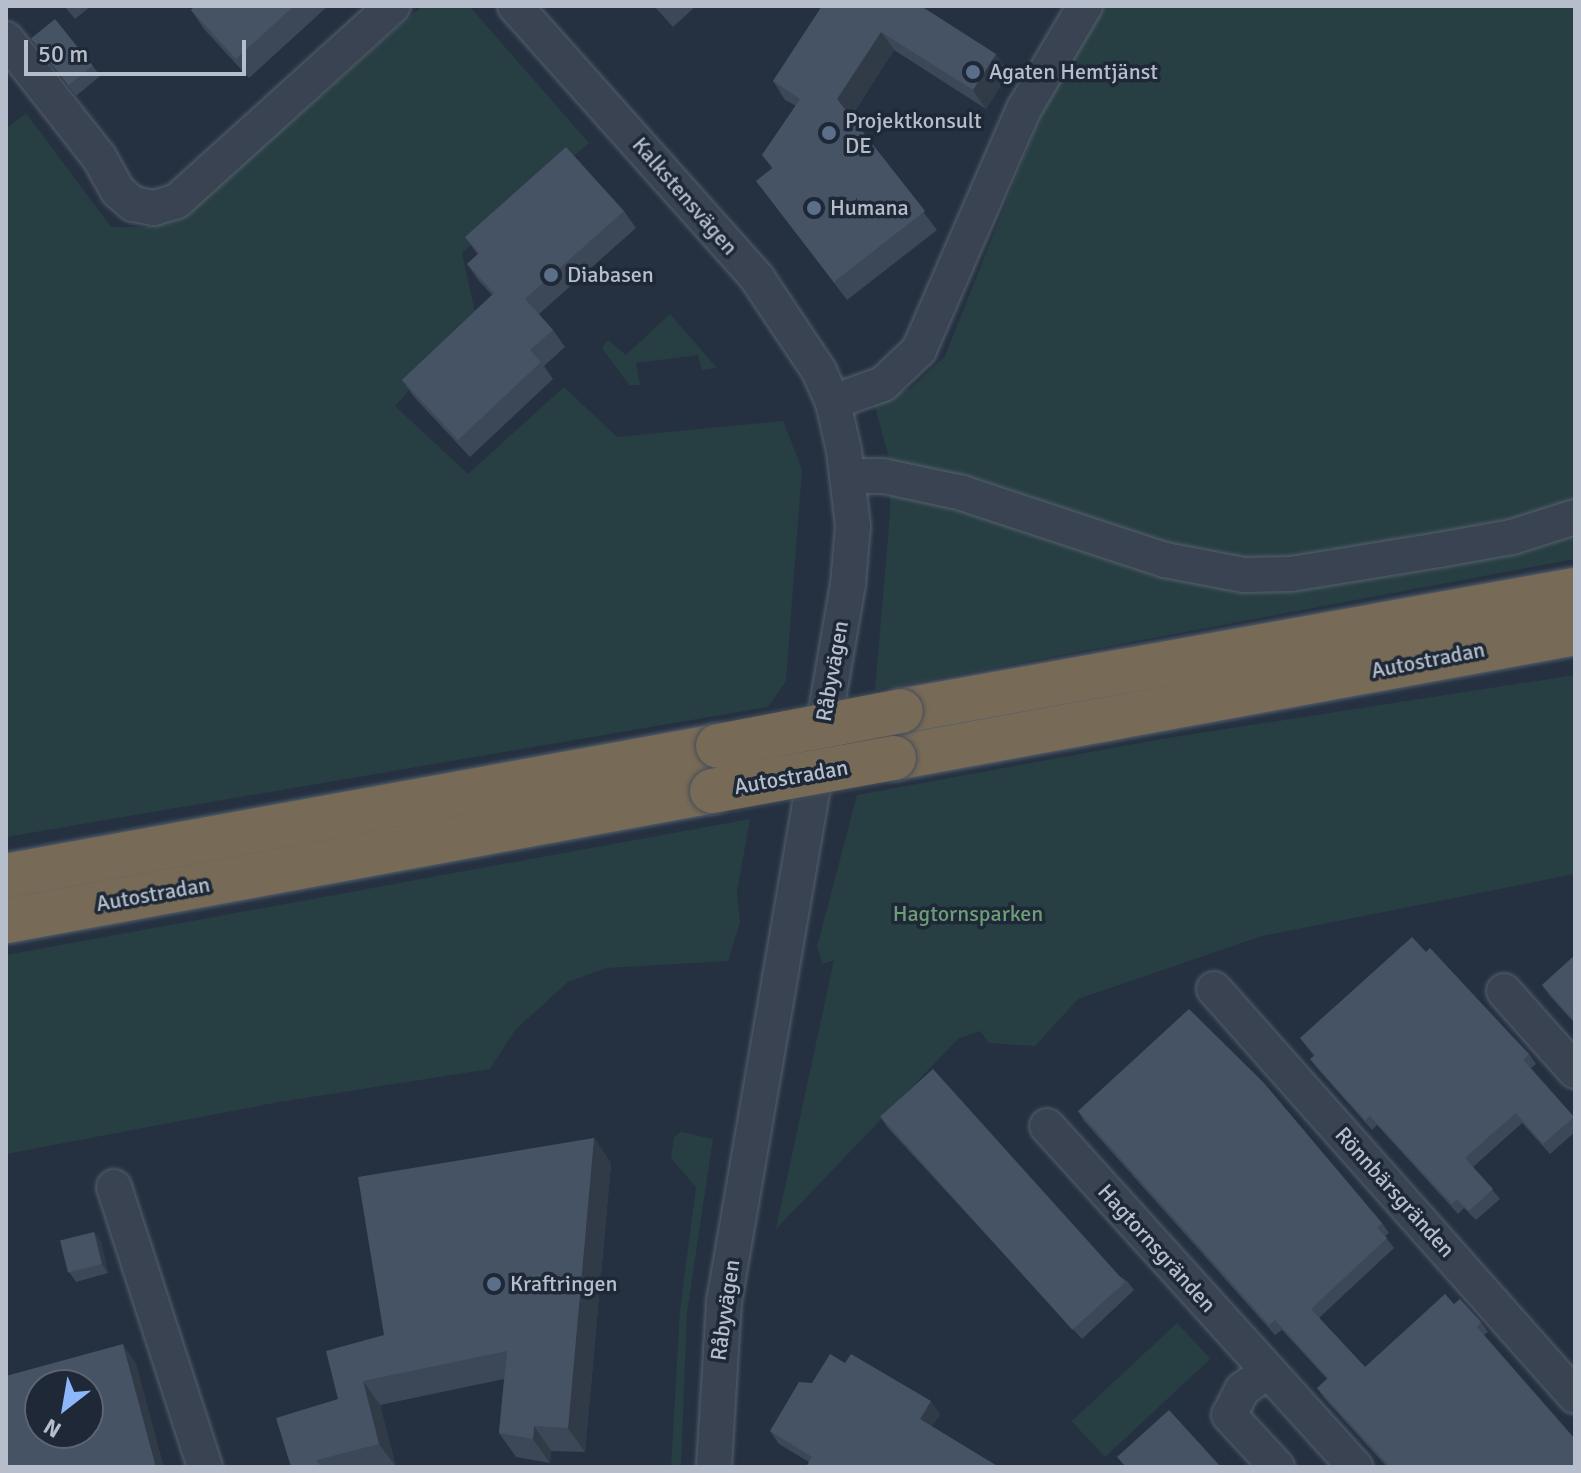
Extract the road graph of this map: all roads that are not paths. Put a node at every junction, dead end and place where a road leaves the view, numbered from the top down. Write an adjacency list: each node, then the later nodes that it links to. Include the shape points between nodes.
1 (393, 6): 4 (street, via 177,201 154,208 133,204 118,191 99,157)
2 (515, 6): 5 (street, Kalkstensvägen, via 757,278 806,350)
3 (1085, 6): 5 (street, via 1024,109 919,350 883,384)
4 (12, 59)
5 (833, 402): 6 (street, Råbyvägen)
6 (847, 476): 7 (street, via 883,476 962,493 1165,560 1244,575 1291,574 1454,548); 20 (street, Råbyvägen, via 853,526 848,584 724,1302)
7 (1575, 517)
8 (1575, 590): 10 (highway, Autostradan, bridge)
9 (1575, 633): 11 (highway, Autostradan, bridge)
10 (6, 876)
11 (6, 921)
12 (1214, 989): 18 (street, Rönnbärsgränden)
13 (1504, 991): 14 (street)
14 (1575, 1071)
15 (1047, 1126): 17 (street, Hagtornsgränden)
16 (114, 1187): 19 (street)
17 (1268, 1371): 21 (street, via 1242,1390 1229,1415); 22 (street, Hagtornsgränden)
18 (1575, 1396)
19 (205, 1467)
20 (714, 1467)
21 (1277, 1467)
22 (1355, 1467)

